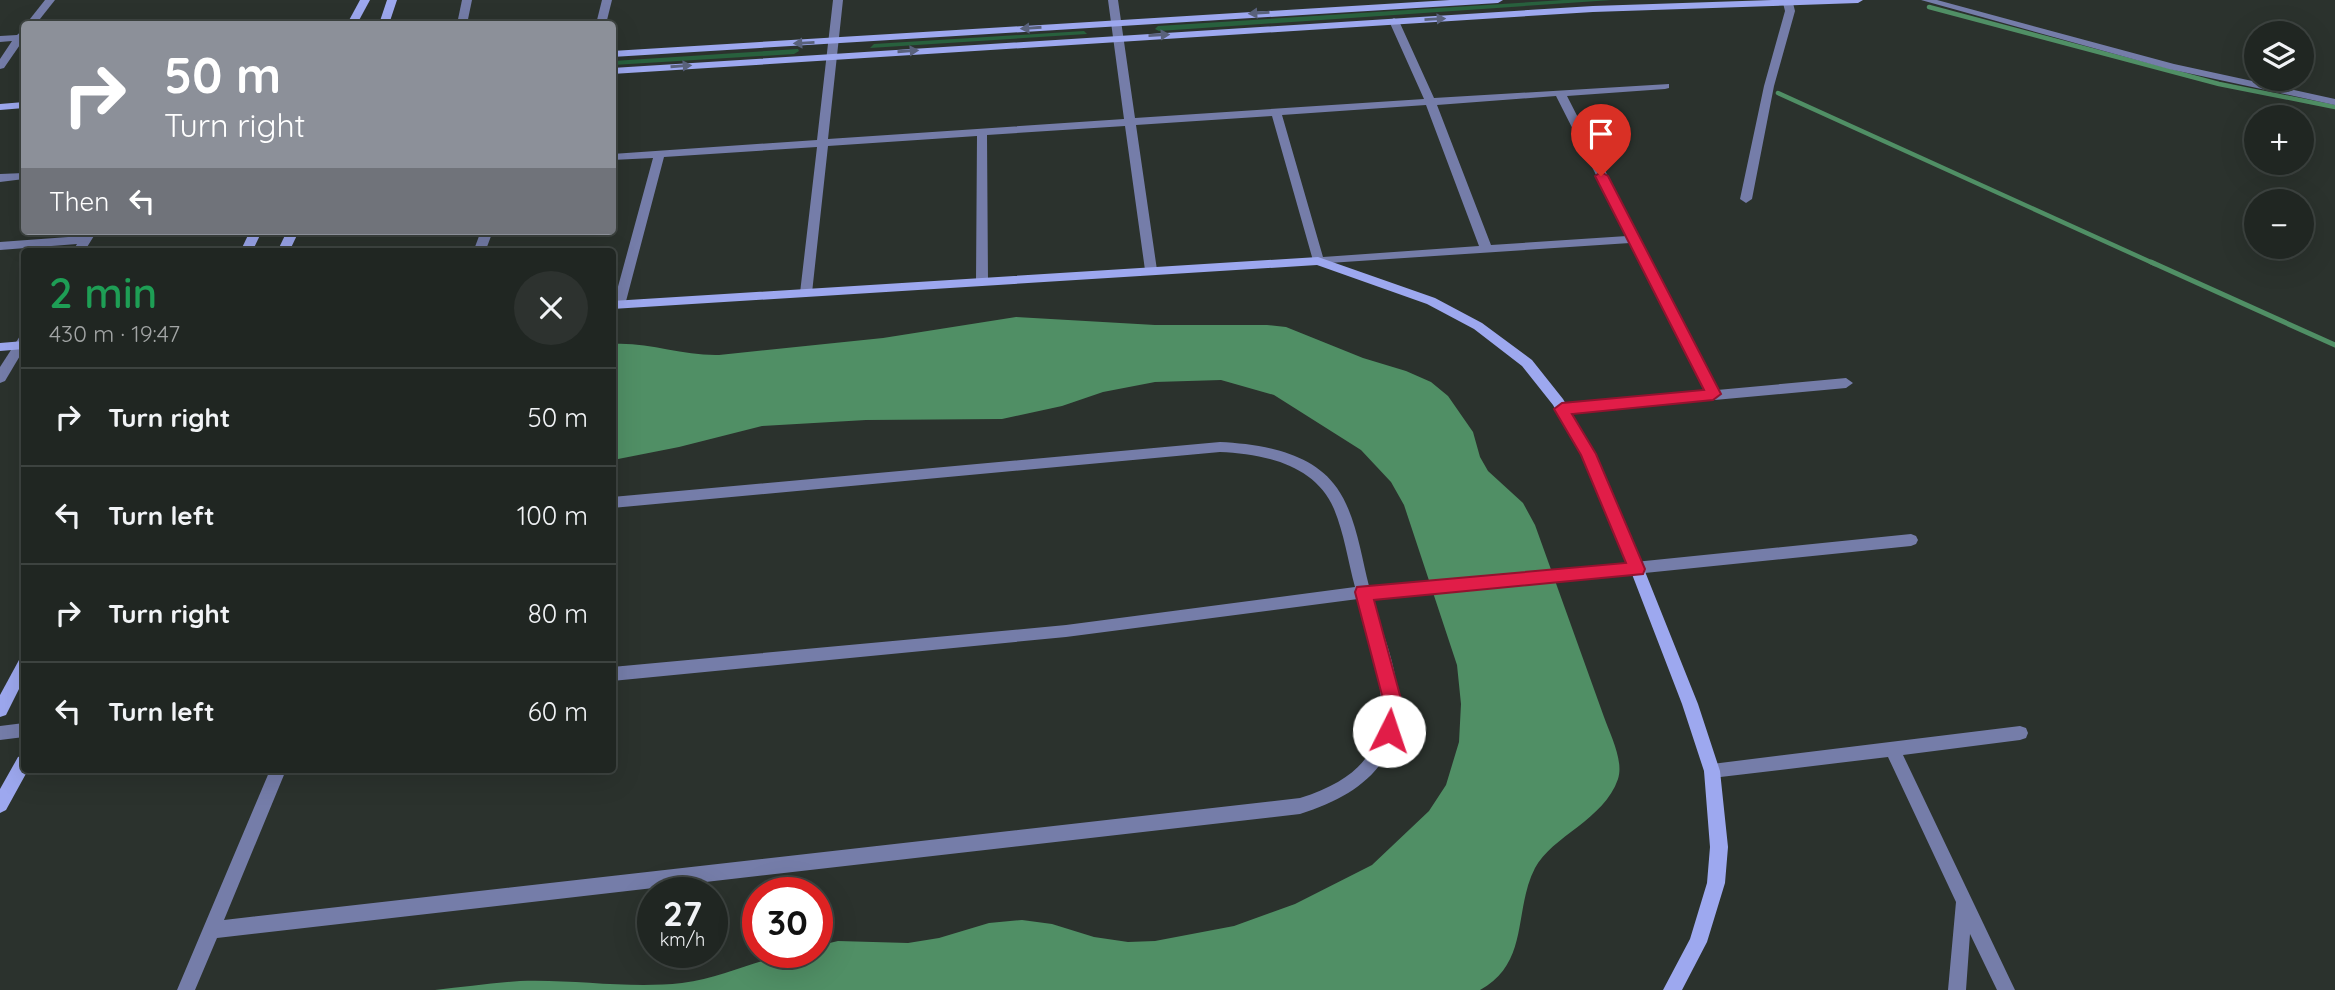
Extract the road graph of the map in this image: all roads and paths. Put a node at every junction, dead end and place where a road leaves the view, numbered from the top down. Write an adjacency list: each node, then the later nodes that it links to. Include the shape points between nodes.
1 (50, 0): 14 (street)
2 (365, 0): 15 (main road)
3 (392, 0): 16 (main road)
4 (467, 0): 17 (street)
5 (607, 0): 18 (street)
6 (838, 0): 25 (street)
7 (1113, 0): 20 (street)
8 (1498, 0): 11 (main road)
9 (1858, 0): 13 (main road)
10 (1926, 0): 33 (street, via 2173,67)
11 (1386, 3): 20 (main road, one-way to 20)
12 (1665, 3): 13 (main road); 19 (main road, one-way to 12)
13 (1788, 3): 44 (street, via 1790,11)
14 (33, 21)
15 (354, 21)
16 (385, 21)
17 (463, 21)
18 (602, 21)
19 (1394, 21): 23 (main road, one-way to 19); 32 (street)
20 (1116, 22): 23 (street); 25 (main road, one-way to 25)
21 (21, 35): 24 (street)
22 (21, 36): 28 (street)
23 (1118, 38): 27 (main road, one-way to 23); 37 (street)
24 (0, 39)
25 (834, 41): 26 (main road, one-way to 26); 27 (street)
26 (616, 54)
27 (833, 56): 29 (main road, one-way to 27); 39 (street)
28 (0, 65)
29 (616, 71)
30 (1665, 86): 31 (street)
31 (1560, 93): 32 (street); 46 (street)
32 (1430, 101): 36 (street); 48 (street)
33 (2335, 102)
34 (21, 105): 35 (main road)
35 (0, 107)
36 (1276, 112): 37 (street); 50 (street)
37 (1130, 122): 38 (street); 51 (street)
38 (982, 132): 39 (street); 53 (street)
39 (825, 143): 40 (street); 54 (street)
40 (659, 154): 41 (street); 55 (street)
41 (616, 157)
42 (21, 176): 43 (street)
43 (0, 178)
44 (1746, 199)
45 (88, 236): 47 (street)
46 (1633, 239): 48 (street); 61 (street)
47 (0, 246)
48 (1486, 248): 49 (street)
49 (1366, 258): 50 (street); 52 (street, via 1356,266)
50 (1318, 261): 51 (main road); 52 (main road)
51 (1151, 270): 53 (main road)
52 (1364, 278): 62 (main road, via 1431,301 1478,326 1527,363)
53 (982, 282): 54 (main road)
54 (806, 293): 55 (main road)
55 (616, 305)
56 (21, 343): 58 (main road)
57 (21, 346): 59 (street)
58 (0, 347)
59 (0, 378)
60 (1846, 383): 61 (street)
61 (1713, 394): 62 (street)
62 (1562, 409): 65 (main road, via 1588,454)
63 (616, 503): 66 (street, via 1220,447 1257,449 1299,464 1328,489 1340,507)
64 (1912, 540): 65 (street)
65 (1637, 569): 66 (street); 75 (main road)
66 (1363, 592): 68 (street, via 1066,631); 79 (street, via 1388,679 1389,731 1373,764 1349,786 1319,802)
67 (21, 671): 69 (main road)
68 (616, 674)
69 (0, 710)
70 (21, 730): 71 (street)
71 (0, 733)
72 (2020, 733): 73 (street)
73 (1892, 750): 75 (street); 78 (street)
74 (21, 767): 77 (main road)
75 (1712, 771): 81 (main road, via 1719,847 1716,883 1698,942)
76 (277, 773): 79 (street)
77 (0, 805)
78 (1964, 901): 82 (street); 83 (street)
79 (212, 930): 80 (street)
80 (186, 990)
81 (1672, 990)
82 (1957, 990)
83 (2006, 990)

